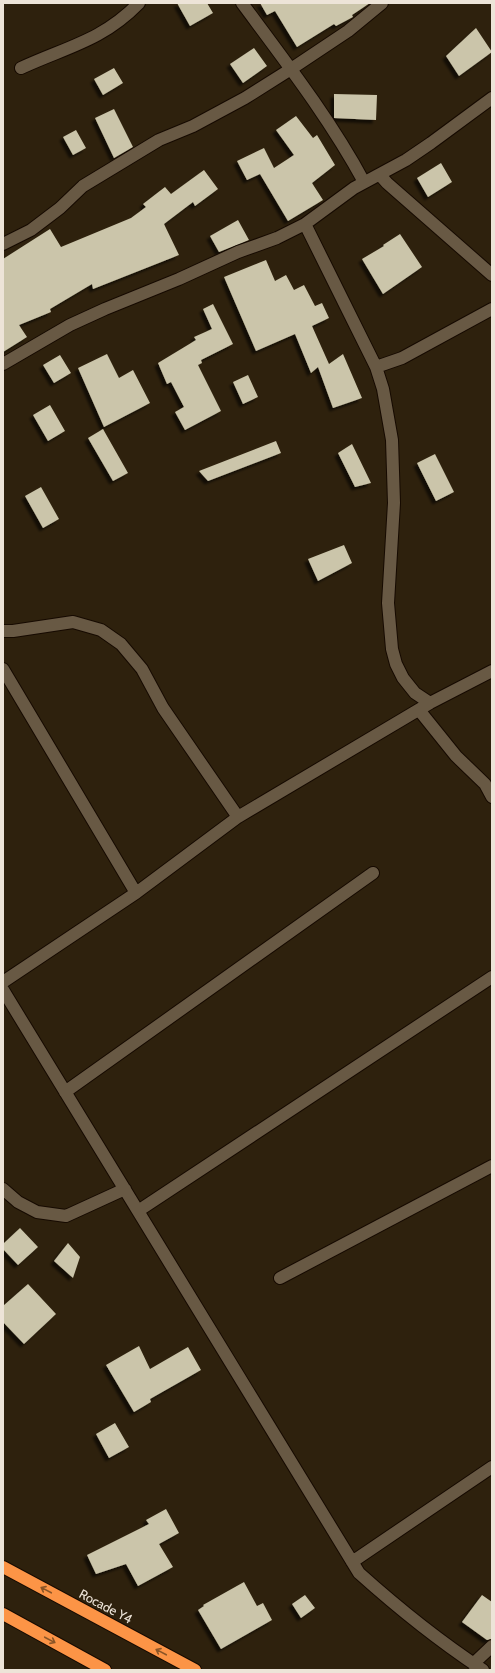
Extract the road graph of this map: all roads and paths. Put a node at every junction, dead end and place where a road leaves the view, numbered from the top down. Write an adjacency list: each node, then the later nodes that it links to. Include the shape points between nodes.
1 (139, 3): 4 (street, via 122,21 104,32 68,50 43,57)
2 (242, 3): 5 (street)
3 (382, 3): 5 (street, via 348,31)
4 (21, 68)
5 (291, 69): 8 (street, via 336,134); 10 (street, via 193,126 159,140 83,186 31,230)
6 (492, 98): 7 (street, via 431,143)
7 (380, 175): 8 (street); 11 (street, via 387,184)
8 (364, 182): 9 (street)
9 (305, 224): 13 (street, via 70,325); 14 (street)
10 (3, 244)
11 (491, 273)
12 (492, 309): 14 (street, via 402,358)
13 (3, 364)
14 (376, 367): 18 (street, via 383,389 392,440 394,503 388,603 392,649 402,678)
15 (3, 631): 21 (street, via 74,622 101,630 121,644 142,669 163,708)
16 (3, 669): 23 (street)
17 (492, 671): 18 (street)
18 (430, 703): 19 (street)
19 (419, 710): 20 (street, via 456,756 485,784); 21 (street)
20 (492, 797)
21 (238, 817): 23 (street)
22 (374, 873): 27 (street)
23 (136, 893): 25 (street)
24 (492, 978): 31 (street)
25 (3, 982)
26 (3, 990): 27 (street)
27 (65, 1092): 30 (street)
28 (492, 1166): 32 (street)
29 (3, 1189): 30 (street, via 18,1202 37,1212 66,1216)
30 (125, 1190): 31 (street)
31 (138, 1211): 34 (street)
32 (280, 1278)
33 (492, 1467): 34 (street)
34 (352, 1562): 38 (street, via 359,1573 389,1600)
35 (3, 1567): 40 (highway, Rocade Y4, one-way to 35)
36 (3, 1614): 39 (highway, one-way to 39)
37 (492, 1646): 38 (street)
38 (478, 1667)
39 (105, 1670)
40 (195, 1670)

